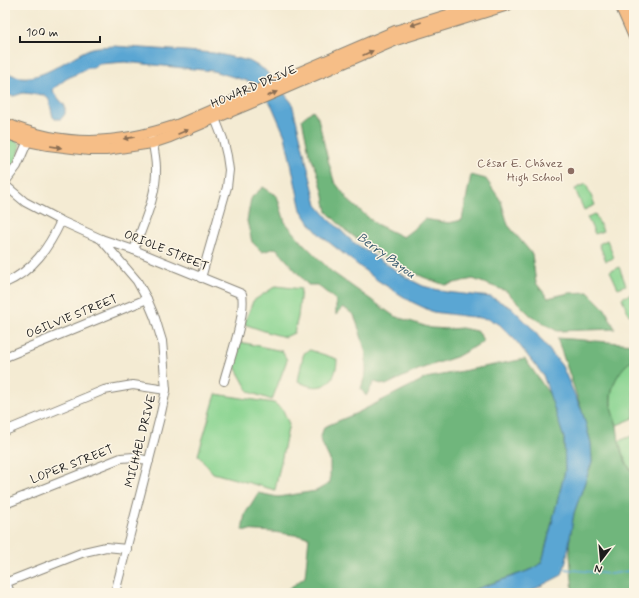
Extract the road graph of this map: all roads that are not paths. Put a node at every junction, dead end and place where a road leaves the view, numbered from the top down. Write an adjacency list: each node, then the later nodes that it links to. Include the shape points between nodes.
1 (480, 5): 5 (main road, HOWARD DRIVE)
2 (508, 5): 5 (main road, HOWARD DRIVE)
3 (620, 5): 7 (main road)
4 (629, 5): 6 (main road)
5 (453, 13): 8 (main road, HOWARD DRIVE)
6 (634, 17)
7 (634, 38)
8 (213, 114): 12 (main road, HOWARD DRIVE, via 170,137); 17 (street, via 223,139 228,170 227,187)
9 (5, 123): 11 (main road, HOWARD DRIVE)
10 (5, 133): 11 (main road, HOWARD DRIVE)
11 (30, 136): 12 (main road, HOWARD DRIVE, via 67,140 106,150); 13 (street, via 17,166)
12 (152, 138): 16 (street, via 156,178)
13 (5, 184): 14 (street, ORIOLE STREET, via 25,202)
14 (61, 221): 15 (street, ORIOLE STREET); 18 (street, via 51,242 33,266)
15 (101, 238): 16 (street, ORIOLE STREET); 19 (street, MICHAEL DRIVE, via 137,281)
16 (134, 250): 17 (street, ORIOLE STREET)
17 (201, 278): 21 (street, ORIOLE STREET, via 242,294 238,329)
18 (5, 283)
19 (147, 299): 20 (street, OGILVIE STREET); 22 (street, MICHAEL DRIVE, via 162,341)
20 (5, 357)
21 (224, 381)
22 (166, 390): 23 (street, via 133,385 104,390); 24 (street, MICHAEL DRIVE)
23 (5, 431)
24 (149, 461): 25 (street, LOPER STREET, via 134,457 121,458); 26 (street, MICHAEL DRIVE)
25 (5, 504)
26 (127, 549): 27 (street, via 106,547 84,552); 29 (street, MICHAEL DRIVE)
27 (6, 582): 28 (street)
28 (10, 593)
29 (115, 593)

